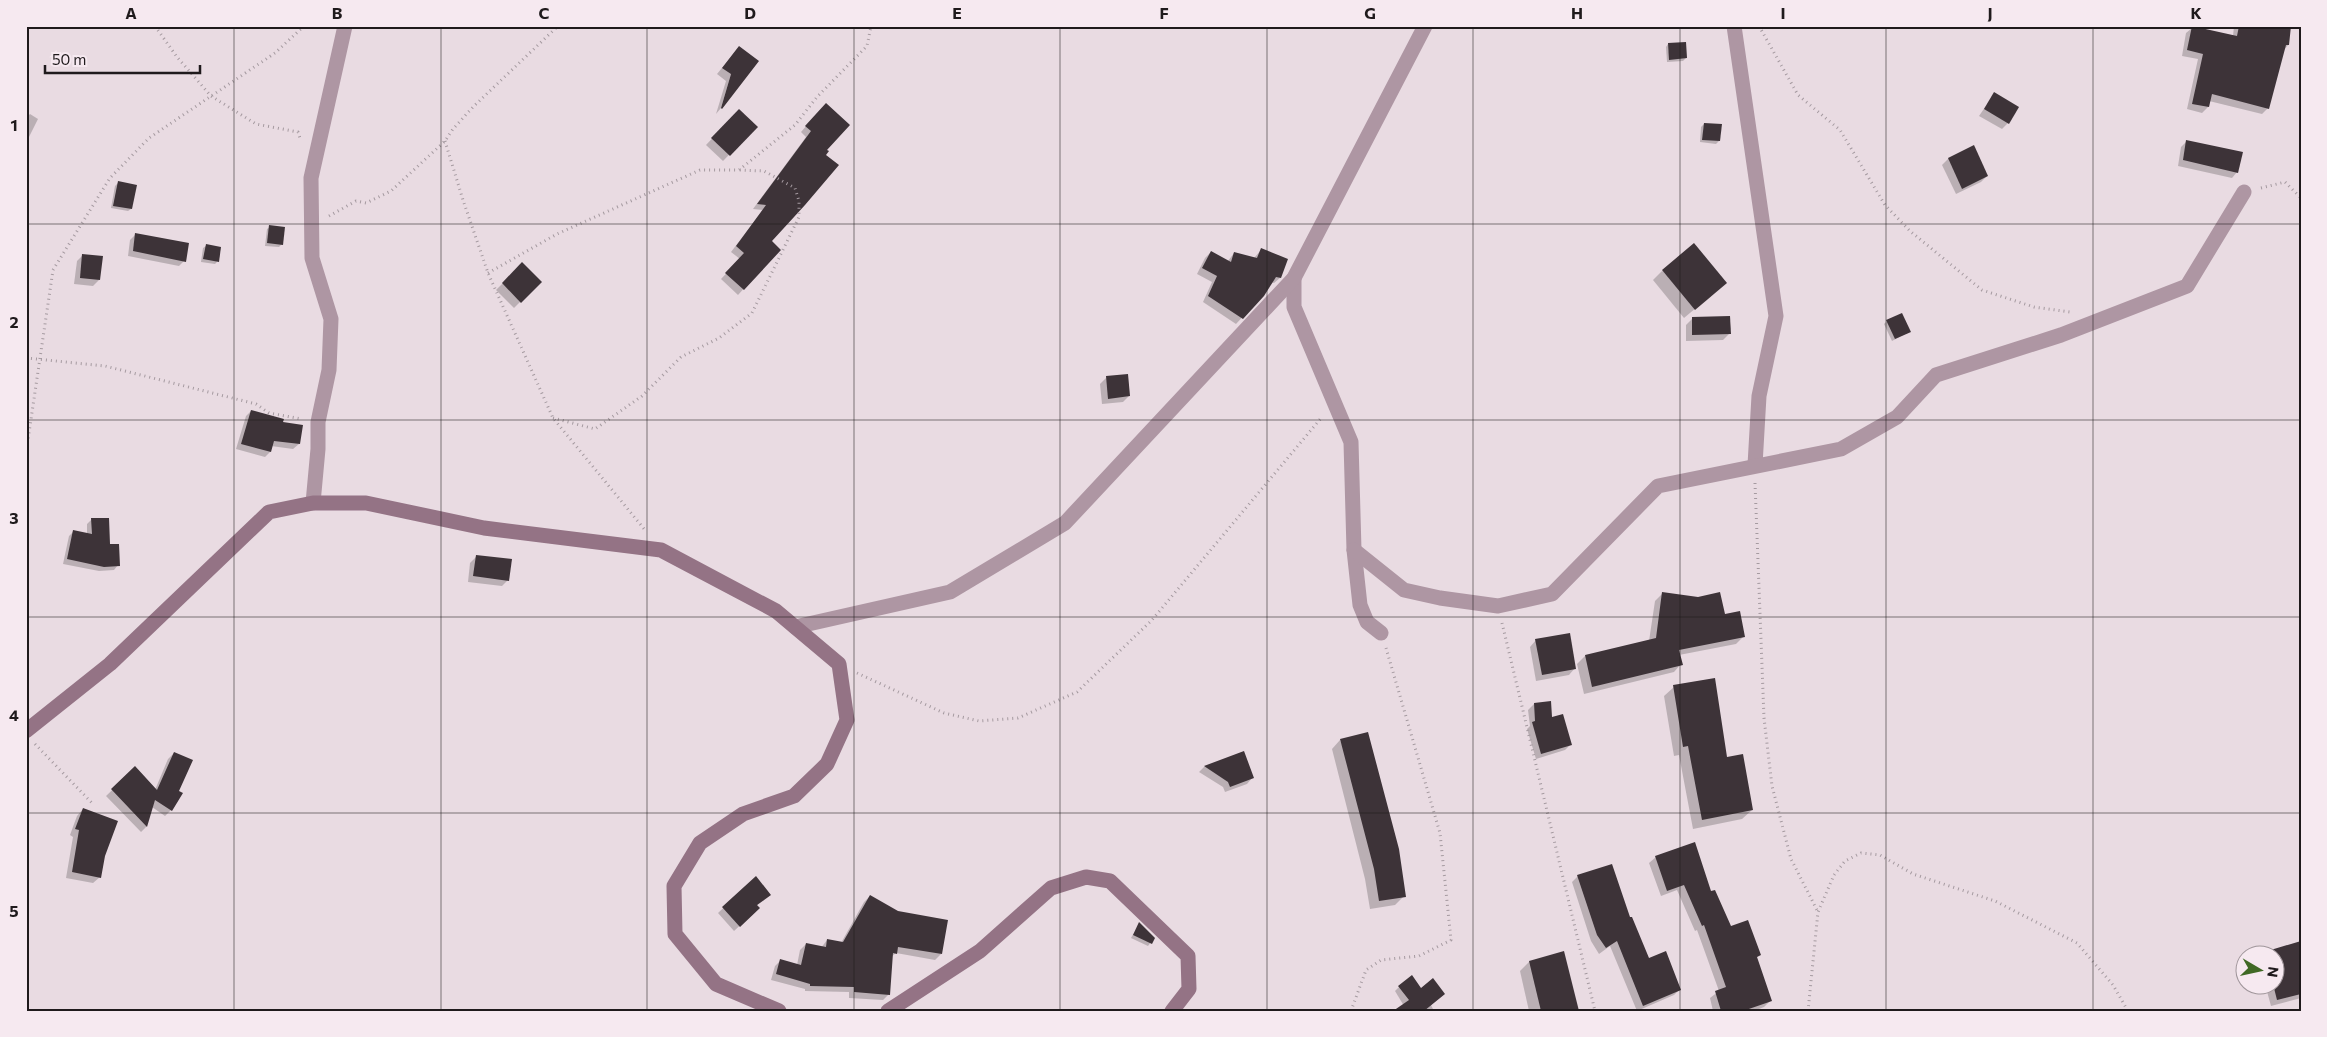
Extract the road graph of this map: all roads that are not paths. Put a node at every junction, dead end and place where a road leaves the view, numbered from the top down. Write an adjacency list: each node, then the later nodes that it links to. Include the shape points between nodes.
1 (345, 26): 7 (street, via 312,178 312,258 331,319 329,370 318,422)
2 (1425, 26): 5 (street)
3 (1734, 26): 6 (street, via 1776,316 1759,396)
4 (2244, 192): 6 (street, via 2187,286 2061,335 1936,375 1897,417 1841,449)
5 (1294, 278): 8 (street, via 1294,306 1351,442); 9 (street, via 1065,523 950,592)
6 (1755, 465): 8 (street, via 1658,486 1552,594 1498,606 1404,590)
7 (313, 503): 9 (street, via 366,503 484,528 661,550 776,611); 11 (street, via 269,512)
8 (1354, 550): 10 (street, via 1360,605 1367,622)
9 (795, 627): 12 (street, via 839,664 847,720 827,764 794,796 743,814 700,843 674,886 675,934 716,984)
10 (1381, 632)
11 (30, 736)
12 (778, 1011)
13 (888, 1011): 14 (street, via 980,951 1051,888 1086,877 1110,881 1188,956 1189,989)
14 (1172, 1011)

